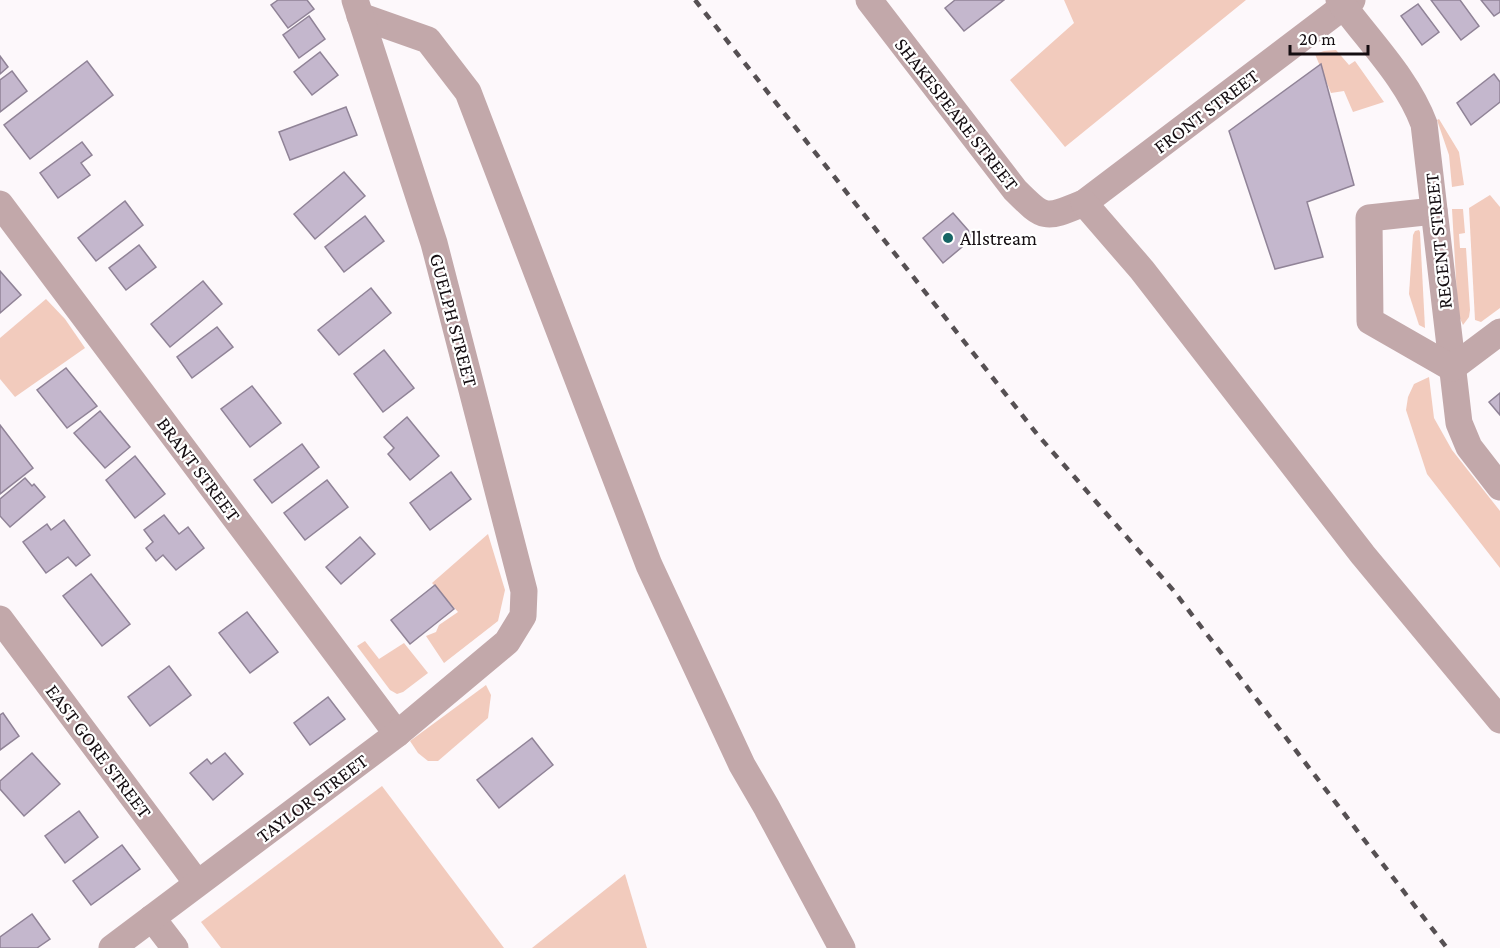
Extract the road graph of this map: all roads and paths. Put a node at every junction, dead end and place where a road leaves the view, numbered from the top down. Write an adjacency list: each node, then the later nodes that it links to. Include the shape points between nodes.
1 (869, 0): 7 (street, SHAKESPEARE STREET, via 1015,190 1036,211)
2 (1345, 2): 4 (street, FRONT STREET); 6 (street, REGENT STREET, via 1418,107 1426,131)
3 (357, 8): 12 (street, GUELPH STREET, via 434,243 524,591 523,616); 19 (street, via 428,40 468,92 649,565 742,765)
4 (1084, 203): 7 (street, FRONT STREET); 13 (street, via 1142,270 1364,555)
5 (0, 204): 14 (street, BRANT STREET)
6 (1434, 211): 9 (street, REGENT STREET); 9 (street, via 1369,218 1370,321)
7 (1055, 215)
8 (1500, 332): 9 (street)
9 (1452, 368): 10 (street, REGENT STREET, via 1458,423 1469,447)
10 (1500, 487)
11 (0, 619): 15 (street, EAST GORE STREET)
12 (507, 642): 14 (street, TAYLOR STREET)
13 (1500, 720)
14 (397, 734): 15 (street, TAYLOR STREET)
15 (197, 884): 16 (street, TAYLOR STREET)
16 (152, 918): 17 (street, TAYLOR STREET); 18 (street)
17 (112, 948)
18 (175, 948)
19 (842, 948)

